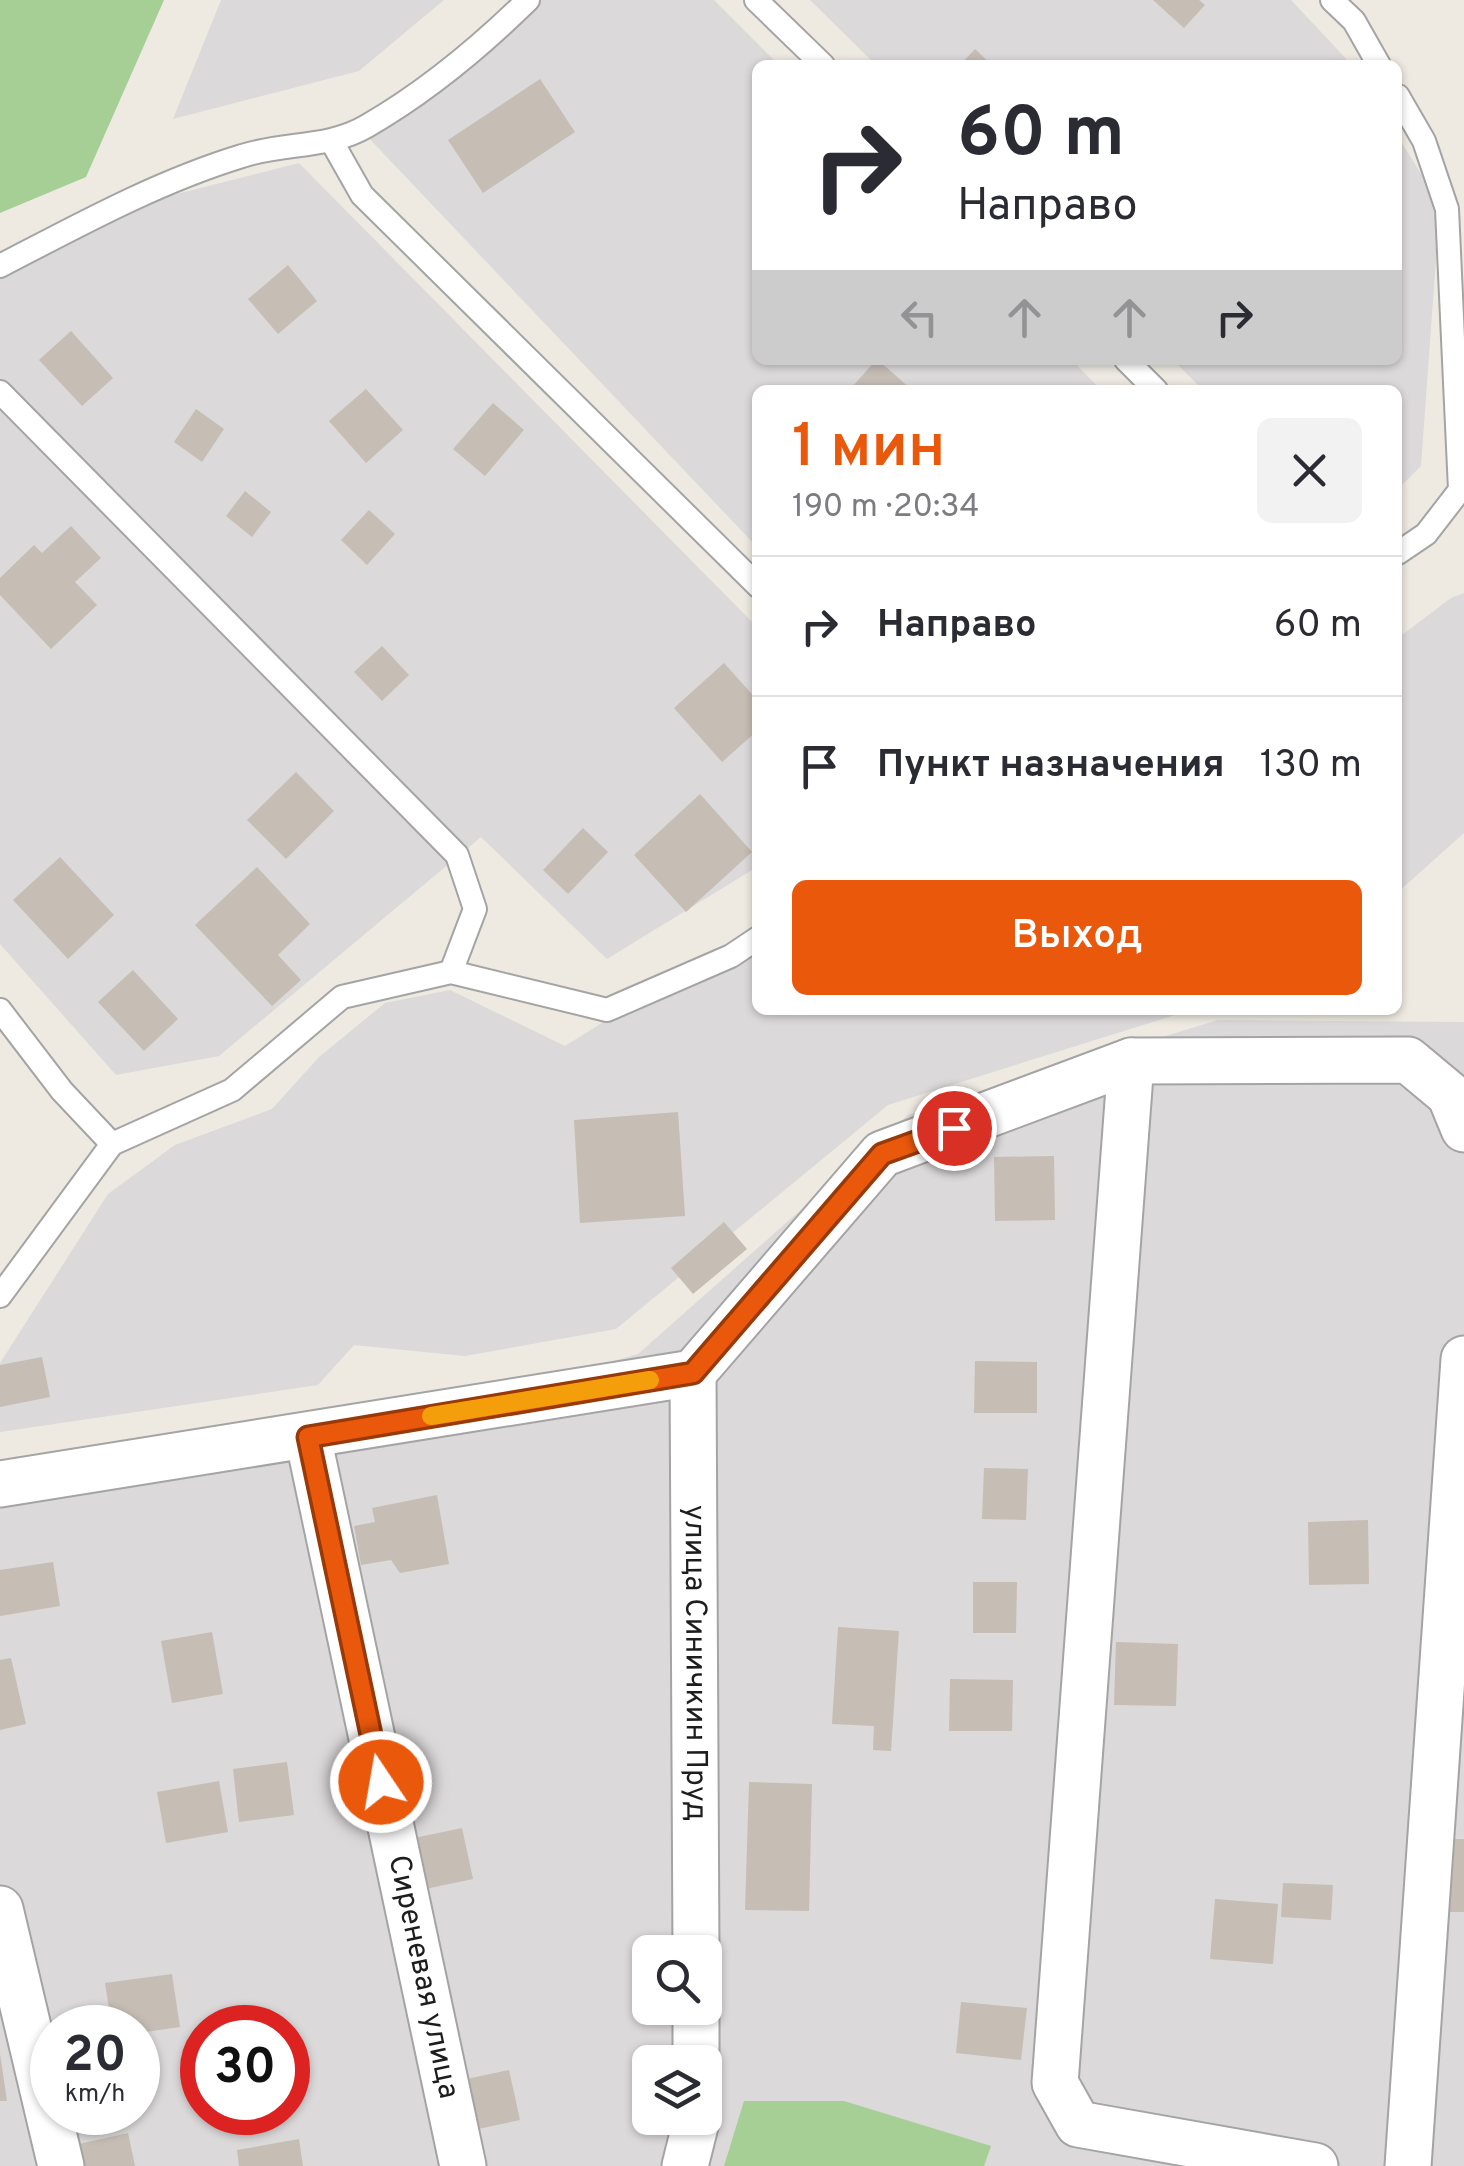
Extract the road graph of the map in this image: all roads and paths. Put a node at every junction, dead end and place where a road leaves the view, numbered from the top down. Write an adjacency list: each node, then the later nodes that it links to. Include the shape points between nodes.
1 (528, 0): 7 (lane, via 479,48 366,127)
2 (756, 0): 4 (lane)
3 (1332, 0): 5 (lane, via 1354,21)
4 (818, 60)
5 (1376, 60)
6 (1402, 103): 12 (lane, via 1424,142 1447,209)
7 (332, 142): 8 (lane, via 245,154 131,198); 14 (lane, via 362,194)
8 (0, 266)
9 (1131, 365): 10 (lane)
10 (1151, 385)
11 (0, 392): 16 (lane, via 457,855 475,910)
12 (1462, 487): 13 (lane, via 1426,534)
13 (1402, 550)
14 (752, 580)
15 (752, 942): 16 (lane, via 607,1010)
16 (450, 972): 20 (lane, via 342,997 232,1090)
17 (0, 1010): 20 (lane, via 62,1092)
18 (1132, 1061): 19 (street, via 1408,1060 1450,1096); 23 (street, via 882,1154); 32 (street, via 1055,2082 1078,2124)
19 (1464, 1129)
20 (112, 1144): 21 (lane)
21 (0, 1296)
22 (1464, 1359): 33 (street)
23 (693, 1373): 24 (street); 27 (street, улица Синичкин Пруд)
24 (308, 1437): 25 (street); 30 (street, Сиреневая улица)
25 (0, 1484)
26 (0, 1909): 29 (street)
27 (696, 1935)
28 (693, 2135): 31 (street)
29 (61, 2166)
30 (463, 2166)
31 (686, 2166)
32 (1315, 2166)
33 (1408, 2166)

